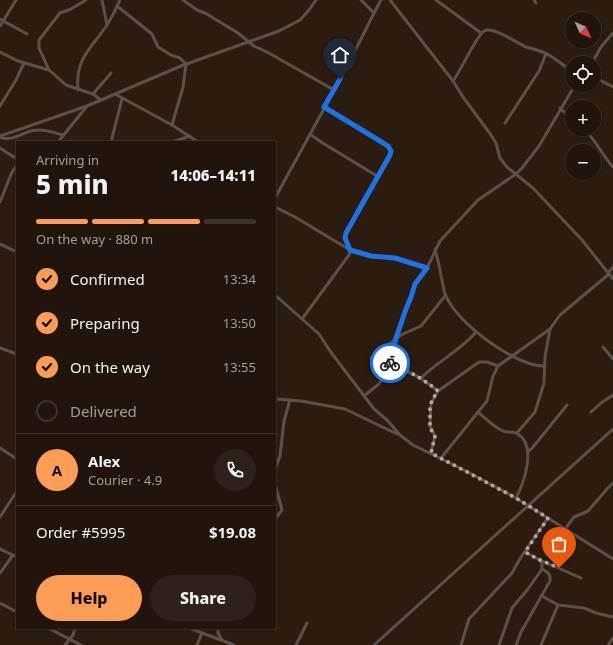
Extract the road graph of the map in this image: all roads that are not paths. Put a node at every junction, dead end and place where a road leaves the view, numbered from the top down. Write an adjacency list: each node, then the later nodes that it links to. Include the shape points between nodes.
1 (16, 0): 13 (street)
2 (86, 0): 26 (street, via 60,13 39,40 39,48)
3 (102, 0): 14 (street)
4 (120, 0): 11 (street)
5 (183, 0): 19 (street)
6 (316, 0): 19 (street, via 305,15 289,27)
7 (361, 0): 12 (street)
8 (381, 0): 12 (street)
9 (390, 0): 29 (street)
10 (436, 0): 16 (street)
11 (117, 6): 14 (street); 24 (street, via 152,34 158,47 180,58)
12 (374, 13): 32 (street)
13 (2, 20): 15 (street); 18 (street)
14 (107, 25): 31 (street, via 82,59)
15 (0, 26)
16 (481, 33): 21 (street, via 488,30 496,32); 29 (street)
17 (613, 33): 22 (street)
18 (27, 34)
19 (249, 42): 24 (street); 32 (street)
20 (0, 52): 23 (street)
21 (546, 54): 25 (street); 43 (street, via 539,71)
22 (596, 56)
23 (24, 63): 26 (street); 38 (street)
24 (186, 64): 35 (street); 44 (street, via 184,88)
25 (565, 66)
26 (49, 70): 31 (street, via 66,85)
27 (111, 73): 34 (street)
28 (601, 80): 30 (street)
29 (453, 81): 58 (street, via 496,143 502,161)
30 (613, 87)
31 (78, 90): 34 (street)
32 (334, 90): 40 (street)
33 (570, 92): 41 (street)
34 (93, 94): 37 (street)
35 (115, 94): 36 (street); 37 (street)
36 (122, 99): 44 (street); 51 (street)
37 (102, 100): 39 (street)
38 (0, 106)
39 (87, 106): 46 (street); 49 (street)
40 (324, 107): 45 (street); 59 (street, via 390,149 390,155)
41 (560, 108): 42 (street); 58 (street, via 539,146)
42 (565, 113)
43 (505, 123)
44 (172, 125): 47 (street)
45 (310, 134): 59 (street); 60 (street)
46 (63, 135): 49 (street, via 35,130 13,138); 50 (street)
47 (190, 136): 52 (street); 53 (street)
48 (590, 136): 57 (street)
49 (0, 137)
50 (59, 141)
51 (110, 141)
52 (175, 141)
53 (197, 141)
54 (0, 148): 55 (street)
55 (16, 158)
56 (16, 166): 61 (street)
57 (613, 167)
58 (516, 174): 64 (street, via 478,200 449,230); 69 (street, via 533,188 582,240)
59 (377, 176): 65 (street, via 346,233 345,238)
60 (276, 196)
61 (0, 202)
62 (276, 208): 65 (street)
63 (0, 244): 66 (street)
64 (435, 249): 68 (street); 72 (street)
65 (350, 250): 68 (street, via 371,256 395,258); 73 (street, via 349,255)
66 (16, 252)
67 (613, 267): 69 (street)
68 (427, 268): 76 (street, via 415,284)
69 (609, 274): 70 (street); 74 (street, via 560,315)
70 (613, 279)
71 (276, 296): 73 (street)
72 (446, 296): 75 (street); 76 (street, via 421,326)
73 (302, 319): 88 (street, via 321,337)
74 (550, 329): 80 (street); 85 (street)
75 (476, 332): 80 (street); 86 (street, via 467,343)
76 (396, 338): 81 (street); 83 (street)
77 (603, 347): 82 (street)
78 (0, 348): 79 (street)
79 (16, 354)
80 (513, 356): 84 (street); 85 (street, via 533,366)
81 (371, 358)
82 (613, 359)
83 (389, 366): 86 (street); 88 (street, via 378,384)
84 (498, 366): 87 (street, via 479,362); 93 (street, via 487,401)
85 (545, 366): 96 (street, via 544,383 535,412)
86 (421, 378): 87 (street)
87 (438, 391): 100 (street, via 431,404 430,426 435,436)
88 (364, 396): 97 (street)
89 (613, 396): 94 (street)
90 (276, 399): 91 (street)
91 (290, 400): 97 (street, via 345,409); 103 (street)
92 (567, 405): 99 (street)
93 (478, 412): 96 (street, via 501,430); 102 (street)
94 (591, 412)
95 (613, 428): 108 (street)
96 (517, 433): 99 (street, via 524,441)
97 (400, 435): 100 (street, via 413,445)
98 (0, 448): 101 (street)
99 (528, 452): 107 (street, via 524,482)
100 (431, 453): 102 (street)
101 (16, 457)
102 (441, 458): 107 (street)
103 (276, 466)
104 (613, 483): 112 (street, via 588,511 574,517)
105 (276, 488): 111 (street, via 282,510)
106 (16, 493): 109 (street)
107 (516, 498): 108 (street)
108 (528, 506): 110 (street); 126 (street)
109 (0, 517)
110 (548, 518): 112 (street); 114 (street)
111 (276, 519)
112 (565, 528): 116 (street)
113 (0, 549): 115 (street)
114 (525, 552): 117 (street); 143 (street, via 507,580 469,619)
115 (15, 556): 119 (street)
116 (613, 559)
117 (540, 560): 118 (street); 120 (street)
118 (542, 569): 121 (street, via 549,574 550,579); 144 (street, via 512,608)
119 (0, 573)
120 (581, 578)
121 (542, 596): 123 (street); 145 (street)
122 (0, 603): 124 (street)
123 (558, 605): 125 (street, via 584,608 596,614); 146 (street)
124 (16, 611)
125 (613, 616)
126 (400, 622): 141 (street); 142 (street)
127 (307, 623): 140 (street)
128 (50, 629): 134 (street)
129 (75, 629): 134 (street)
130 (192, 629): 132 (street)
131 (218, 629): 135 (street)
132 (202, 633): 135 (street); 138 (street)
133 (613, 638): 147 (street)
134 (70, 640): 136 (street); 137 (street)
135 (222, 640): 139 (street)
136 (66, 645)
137 (81, 645)
138 (197, 645)
139 (234, 645)
140 (296, 645)
141 (374, 645)
142 (377, 645)
143 (461, 645)
144 (499, 645)
145 (516, 645)
146 (541, 645)
147 (608, 645)

